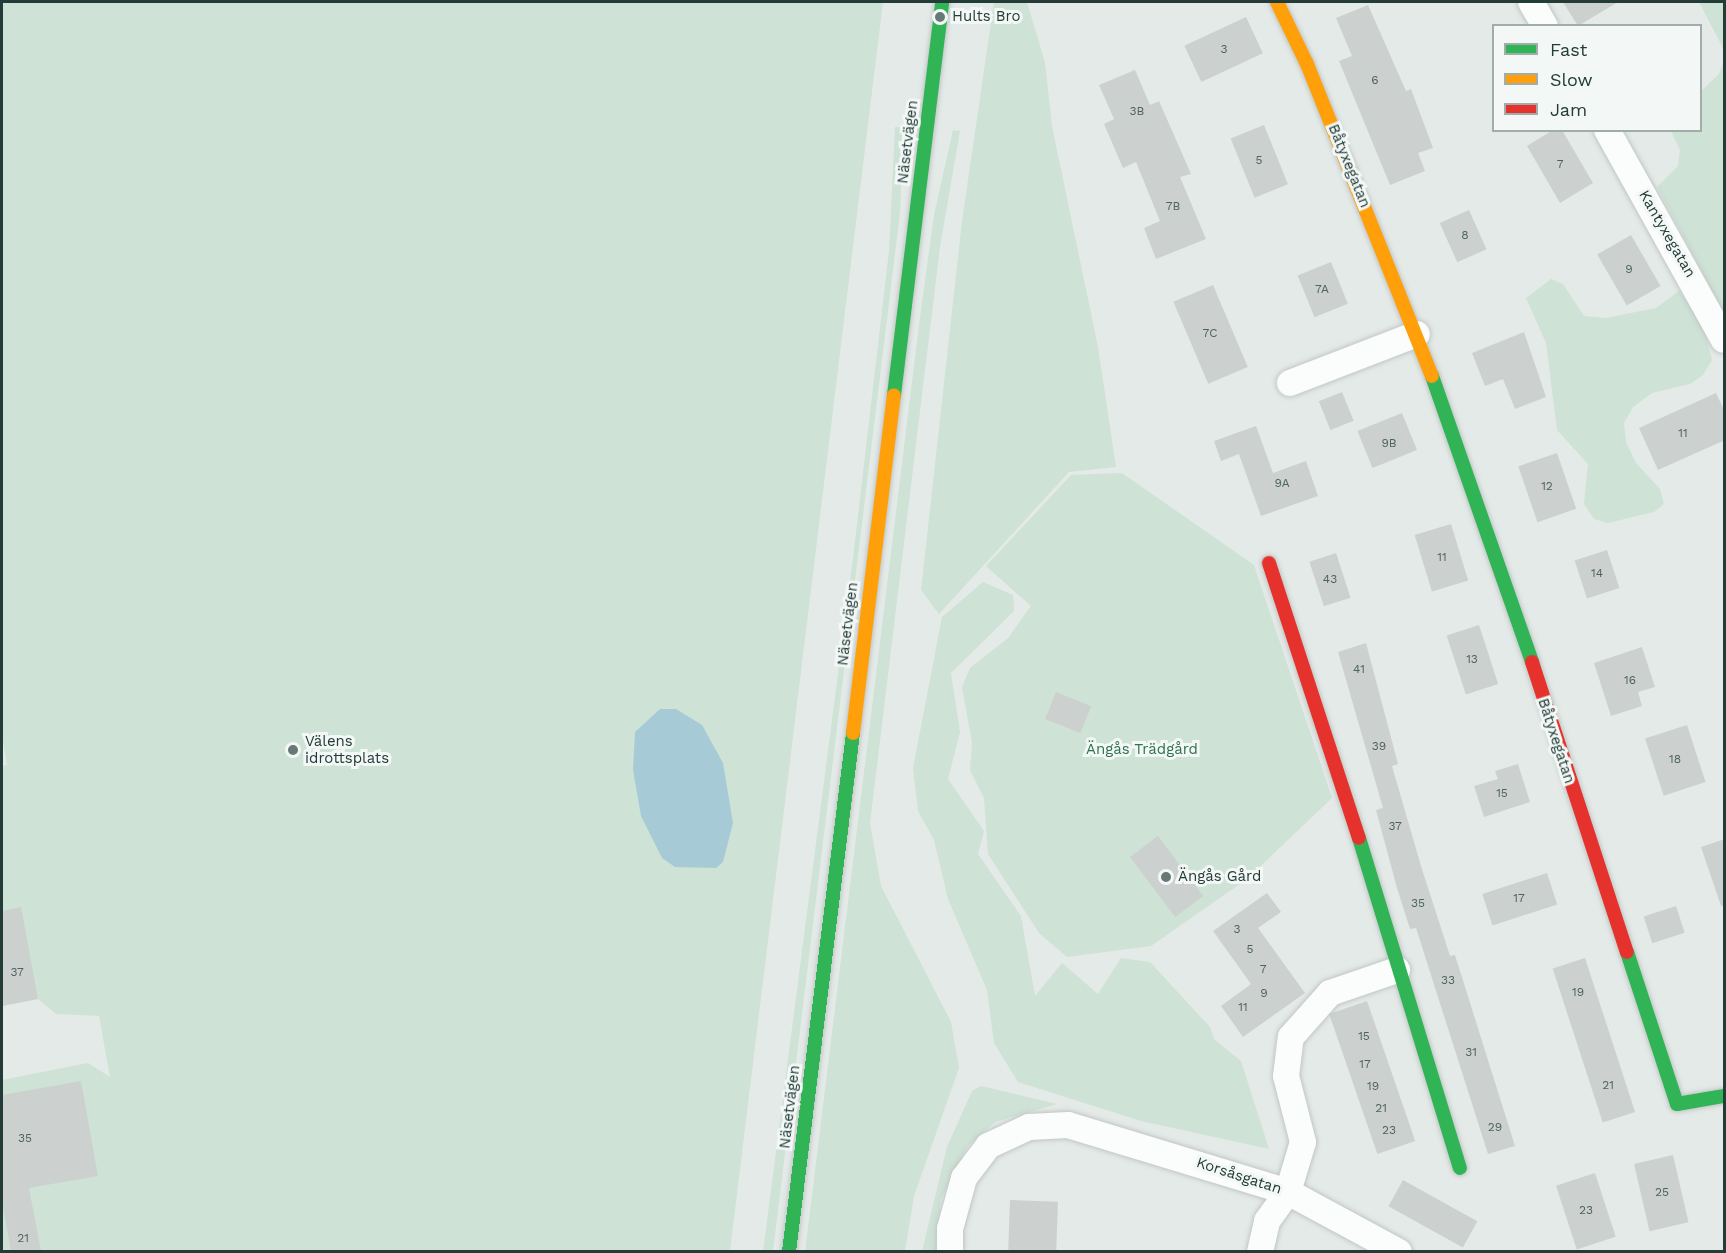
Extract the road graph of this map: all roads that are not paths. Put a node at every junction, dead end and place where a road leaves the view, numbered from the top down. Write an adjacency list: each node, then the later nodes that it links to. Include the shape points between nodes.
1 (942, 2): 14 (street, Näsetvägen)
2 (1277, 2): 6 (street, Båtyxegatan, via 1307,64)
3 (1531, 2): 4 (street)
4 (1544, 24)
5 (1608, 132): 7 (street, Kantyxegatan)
6 (1416, 334): 8 (street); 11 (street, Båtyxegatan, via 1492,541 1677,1104)
7 (1725, 340)
8 (1290, 383)
9 (1269, 563): 10 (street, via 1329,741)
10 (1397, 970): 12 (street); 13 (street, via 1330,993 1291,1037 1286,1076 1303,1142)
11 (1725, 1096)
12 (1460, 1168)
13 (1288, 1192): 15 (street, Korsåsgatan, via 1068,1125 1029,1127 988,1146 964,1178 950,1229); 16 (street, via 1267,1221); 17 (street, Korsåsgatan)
14 (789, 1251)
15 (951, 1251)
16 (1260, 1251)
17 (1399, 1251)

